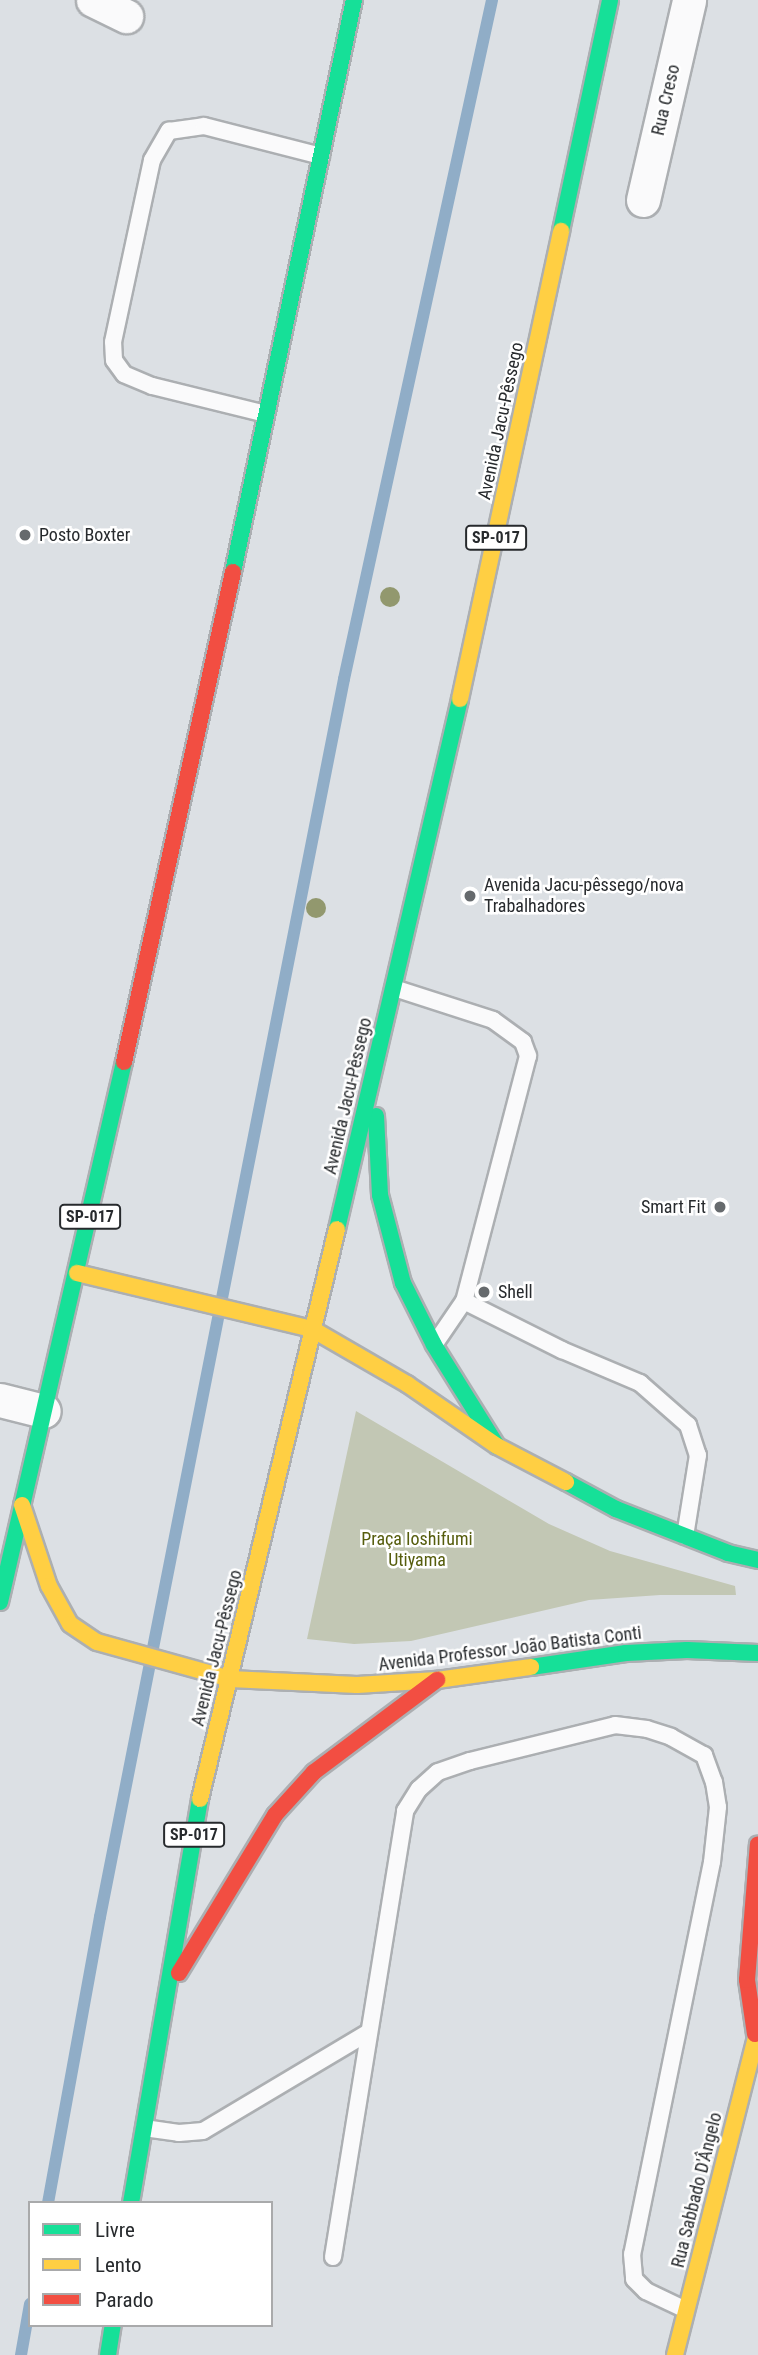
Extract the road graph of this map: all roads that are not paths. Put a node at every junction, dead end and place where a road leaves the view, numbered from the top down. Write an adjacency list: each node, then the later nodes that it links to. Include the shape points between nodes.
1 (93, 0): 5 (street)
2 (354, 0): 6 (main road, SP-017)
3 (610, 0): 9 (main road, Avenida Jacu-Pêssego / SP-017)
4 (689, 0): 7 (street, Rua Creso)
5 (126, 16)
6 (321, 156): 8 (main road, SP-017); 8 (lane, via 204,126 169,131 152,160 113,342 114,360 124,374 152,386)
7 (643, 200)
8 (266, 414): 11 (main road, SP-017)
9 (394, 988): 10 (main road, Avenida Jacu-Pêssego / SP-017); 12 (lane, via 493,1020 523,1042 528,1056)
10 (374, 1074): 13 (main road, Avenida Jacu-Pêssego / SP-017); 14 (main road, via 380,1195 403,1283)
11 (77, 1273): 13 (main road); 16 (main road, SP-017)
12 (464, 1301): 14 (lane); 19 (lane, via 640,1383 688,1425 698,1455)
13 (312, 1329): 17 (main road, via 407,1384); 23 (main road, Avenida Jacu-Pêssego / SP-017)
14 (435, 1345): 17 (main road)
15 (0, 1400): 16 (street)
16 (44, 1411): 18 (main road, SP-017)
17 (497, 1446): 19 (main road, via 616,1509)
18 (22, 1506): 21 (main road, SP-017); 23 (main road, Avenida Professor João Batista Conti, via 41,1566 71,1624 97,1642)
19 (685, 1536): 20 (main road)
20 (758, 1560)
21 (0, 1602)
22 (758, 1653): 24 (main road, Avenida Professor João Batista Conti, via 626,1653)
23 (230, 1679): 24 (main road, Avenida Professor João Batista Conti, via 357,1685); 26 (main road, Avenida Jacu-Pêssego / SP-017, via 200,1799)
24 (437, 1680): 26 (main road, via 325,1763 275,1815)
25 (758, 1844): 28 (main road, Rua Sabbado D'Ângelo, via 747,1980)
26 (167, 1993): 29 (main road, Avenida Jacu-Pêssego / SP-017)
27 (369, 2032): 29 (lane, via 203,2131); 31 (lane); 32 (lane, via 405,1811 419,1789 438,1772 615,1725 646,1728 704,1755 718,1807 712,1862 632,2254 634,2279 646,2291)
28 (757, 2032): 32 (main road, Rua Sabbado D'Ângelo)
29 (144, 2128): 30 (main road, Avenida Jacu-Pêssego / SP-017)
30 (131, 2201)
31 (333, 2256)
32 (686, 2310): 35 (main road, Rua Sabbado D'Ângelo)
33 (113, 2327): 34 (main road)
34 (108, 2355)
35 (675, 2355)

